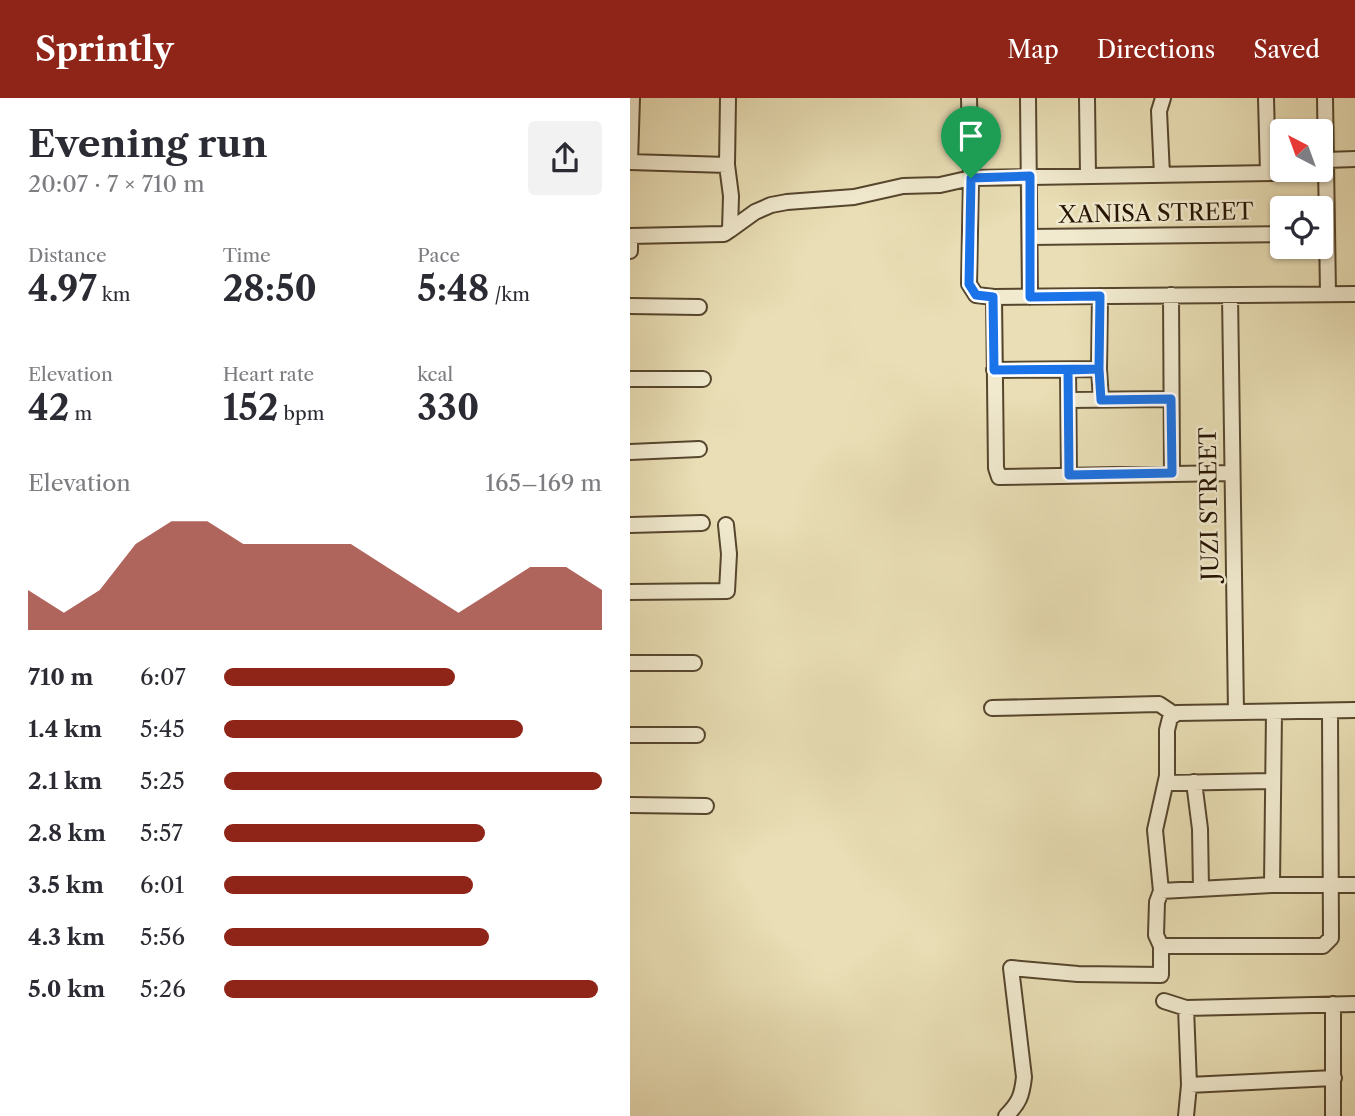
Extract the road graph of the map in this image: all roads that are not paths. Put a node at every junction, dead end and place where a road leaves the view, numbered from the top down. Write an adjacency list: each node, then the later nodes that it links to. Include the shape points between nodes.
1 (632, 98): 11 (street)
2 (728, 98): 12 (street)
3 (969, 98): 18 (street)
4 (1028, 98): 16 (street)
5 (1087, 98): 17 (street)
6 (1163, 98): 15 (street, via 1159,111)
7 (1266, 98): 14 (street)
8 (1325, 98): 9 (street)
9 (1325, 119)
10 (1355, 159): 13 (street)
11 (630, 162): 12 (street)
12 (722, 164): 19 (street, via 731,195)
13 (1334, 164)
14 (1268, 173): 15 (street)
15 (1162, 175): 17 (street)
16 (1030, 176): 17 (street); 18 (street); 22 (street)
17 (1088, 176)
18 (971, 178): 19 (street, via 940,186 903,186 854,197 771,205); 30 (street, via 969,284 976,295)
19 (730, 230): 21 (street, via 709,235)
20 (1270, 234): 22 (street, XANISA STREET)
21 (630, 236): 23 (street)
22 (1030, 237): 31 (street)
23 (630, 251)
24 (1326, 259): 25 (street)
25 (1328, 294): 26 (street); 28 (street)
26 (1355, 294)
27 (1171, 295): 28 (street); 29 (street); 39 (street)
28 (1230, 295): 45 (street, JUZI STREET)
29 (1100, 296): 31 (street); 34 (street)
30 (993, 297): 31 (street); 35 (street)
31 (1030, 297)
32 (630, 306): 33 (street)
33 (699, 307)
34 (1099, 369): 36 (street); 41 (street)
35 (994, 370): 36 (street); 46 (street, via 999,477)
36 (1068, 370): 40 (street)
37 (630, 379): 38 (street)
38 (703, 379)
39 (1171, 399): 41 (street); 44 (street)
40 (1069, 400): 41 (street); 46 (street)
41 (1101, 400)
42 (699, 449): 43 (street)
43 (630, 452)
44 (1172, 473): 45 (street); 46 (street)
45 (1231, 473): 56 (street, JUZI STREET)
46 (1069, 475)
47 (702, 523): 48 (street)
48 (630, 525)
49 (726, 525): 50 (street, via 729,554 723,593)
50 (630, 592)
51 (630, 663): 52 (street)
52 (694, 663)
53 (992, 708): 58 (street, via 1159,704)
54 (1355, 710): 55 (street)
55 (1330, 711): 57 (street); 68 (street)
56 (1236, 712): 57 (street); 58 (street)
57 (1274, 712): 61 (street)
58 (1174, 714): 63 (street, via 1167,723)
59 (630, 735): 60 (street)
60 (697, 735)
61 (1273, 781): 62 (street); 66 (street)
62 (1194, 782): 63 (street); 69 (street)
63 (1166, 783): 70 (street, via 1155,830)
64 (630, 805): 65 (street)
65 (706, 806)
66 (1272, 885): 68 (street); 69 (street)
67 (1355, 885): 68 (street)
68 (1332, 886): 71 (street, via 1331,939 1323,946)
69 (1202, 889): 70 (street)
70 (1161, 891): 71 (street, via 1156,935)
71 (1161, 946): 78 (street, via 1161,975 1011,968 1024,1077 1022,1096)
72 (1164, 1001): 75 (street)
73 (1333, 1004): 74 (street); 75 (street); 76 (street)
74 (1355, 1004)
75 (1186, 1008): 77 (street)
76 (1334, 1078): 77 (street); 80 (street)
77 (1189, 1086): 79 (street)
78 (1006, 1116)
79 (1186, 1116)
80 (1334, 1116)

